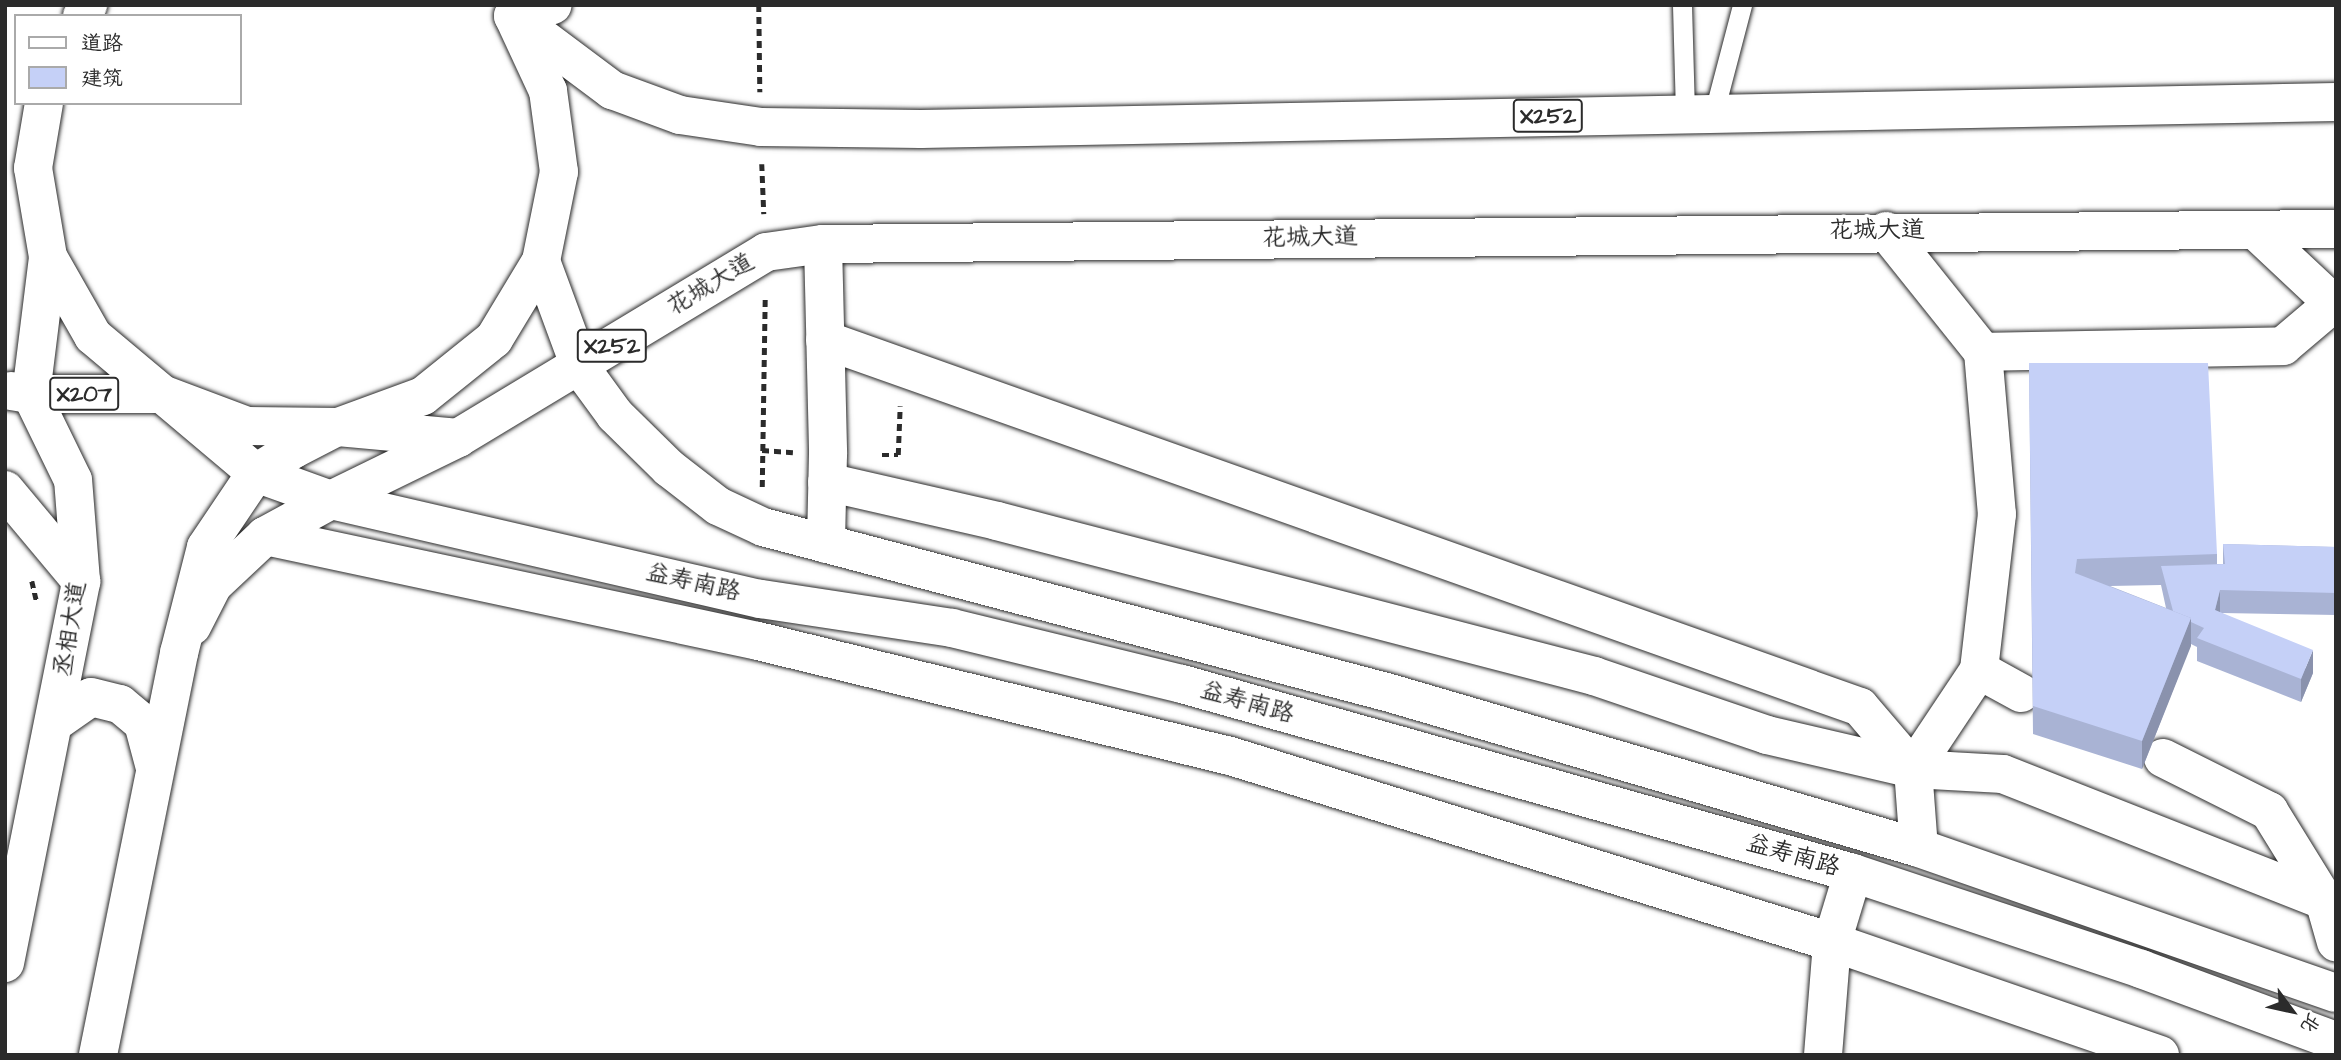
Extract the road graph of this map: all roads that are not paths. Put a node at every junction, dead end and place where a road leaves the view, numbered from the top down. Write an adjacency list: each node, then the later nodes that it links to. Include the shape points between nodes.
1 (553, 5): 4 (main road)
2 (1682, 5): 7 (lane)
3 (1742, 5): 7 (lane)
4 (508, 11): 7 (main road, X252, via 612,90 680,115 761,127 921,129); 13 (main road, via 548,91 559,172)
5 (2336, 102): 7 (main road, X252)
6 (44, 105): 12 (main road, via 33,168)
7 (1700, 113)
8 (2336, 229): 10 (main road, 花城大道 / X252)
9 (1886, 231): 10 (main road, 花城大道 / X252); 11 (main road, 花城大道 / X252); 16 (main road)
10 (2257, 232): 14 (main road)
11 (823, 244): 15 (main road); 17 (main road, 花城大道 / X252, via 766,252)
12 (48, 257): 18 (main road); 19 (main road, 益寿南路, via 93,336)
13 (541, 261): 17 (main road, 益寿南路); 20 (main road, via 494,339 424,396)
14 (2335, 303): 16 (main road, via 2283,346)
15 (825, 340): 23 (main road); 35 (main road, via 1860,707)
16 (1983, 352): 30 (main road, via 1997,514)
17 (580, 367): 21 (main road, 花城大道 / X252); 27 (main road, 益寿南路, via 615,415 668,468 718,506 763,527)
18 (18, 392): 19 (main road, X207); 28 (main road, 丞相大道, via 73,480)
19 (162, 394): 20 (main road, via 247,426); 22 (main road, 益寿南路)
20 (338, 426): 21 (main road); 22 (main road)
21 (458, 438): 25 (main road, 花城大道)
22 (256, 473): 25 (main road, 益寿南路); 29 (main road, via 206,547)
23 (827, 482): 27 (main road); 35 (main road, via 997,521 1594,676 1767,735)
24 (5, 490): 28 (main road)
25 (331, 500): 26 (main road, 花城大道); 37 (main road, 益寿南路, via 761,599 951,628 1168,681)
26 (265, 536): 29 (main road, 花城大道, via 212,585); 40 (main road, via 758,641 1227,755)
27 (825, 544): 36 (main road, 益寿南路, via 1390,693)
28 (81, 581): 32 (main road, 丞相大道)
29 (179, 653): 34 (main road)
30 (1979, 670): 31 (main road); 35 (main road)
31 (2021, 693)
32 (54, 723): 34 (main road, via 90,697 120,704 143,723); 41 (main road, 丞相大道)
33 (2163, 758): 38 (main road, via 2269,811)
34 (156, 769): 45 (main road)
35 (1913, 769): 36 (main road); 38 (main road, via 2003,774)
36 (1919, 848): 42 (main road, 益寿南路)
37 (1853, 873): 40 (main road); 43 (main road, 益寿南路, via 2141,969)
38 (2330, 902): 39 (main road)
39 (2336, 942)
40 (1832, 943): 44 (main road); 46 (main road)
41 (5, 963)
42 (2336, 993)
43 (2336, 1041)
44 (2137, 1050)
45 (98, 1055)
46 (1823, 1055)

